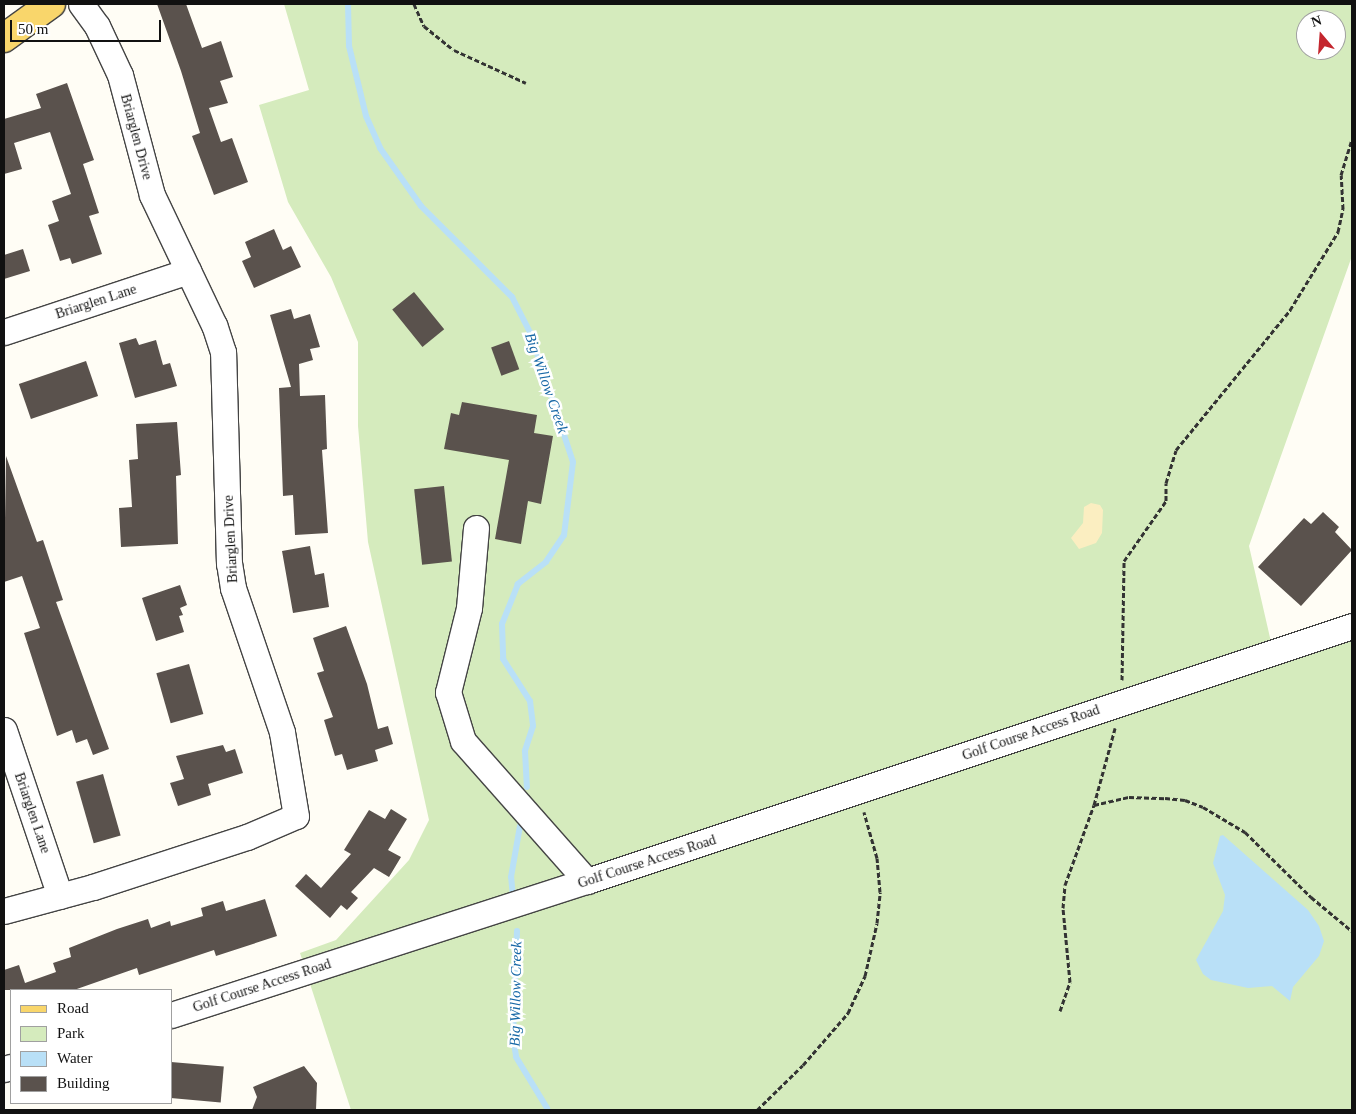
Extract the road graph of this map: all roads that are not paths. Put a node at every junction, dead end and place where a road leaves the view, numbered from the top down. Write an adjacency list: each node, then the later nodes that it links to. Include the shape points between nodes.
1 (51, 4): 3 (main road)
2 (81, 4): 4 (street, Briarglen Drive, via 97,26 120,75 152,195)
3 (4, 38)
4 (188, 272): 5 (street, Briarglen Lane); 10 (street, Briarglen Drive, via 214,325 222,352 229,564 233,588 282,732 296,816 247,837)
5 (4, 332)
6 (476, 528): 9 (street, via 469,608 448,692 463,741)
7 (1352, 626): 9 (street, Golf Course Access Road)
8 (4, 730): 10 (street, Briarglen Lane)
9 (587, 882): 12 (street, Golf Course Access Road)
10 (60, 896): 11 (street, Briarglen Drive)
11 (4, 911)
12 (172, 1015)

